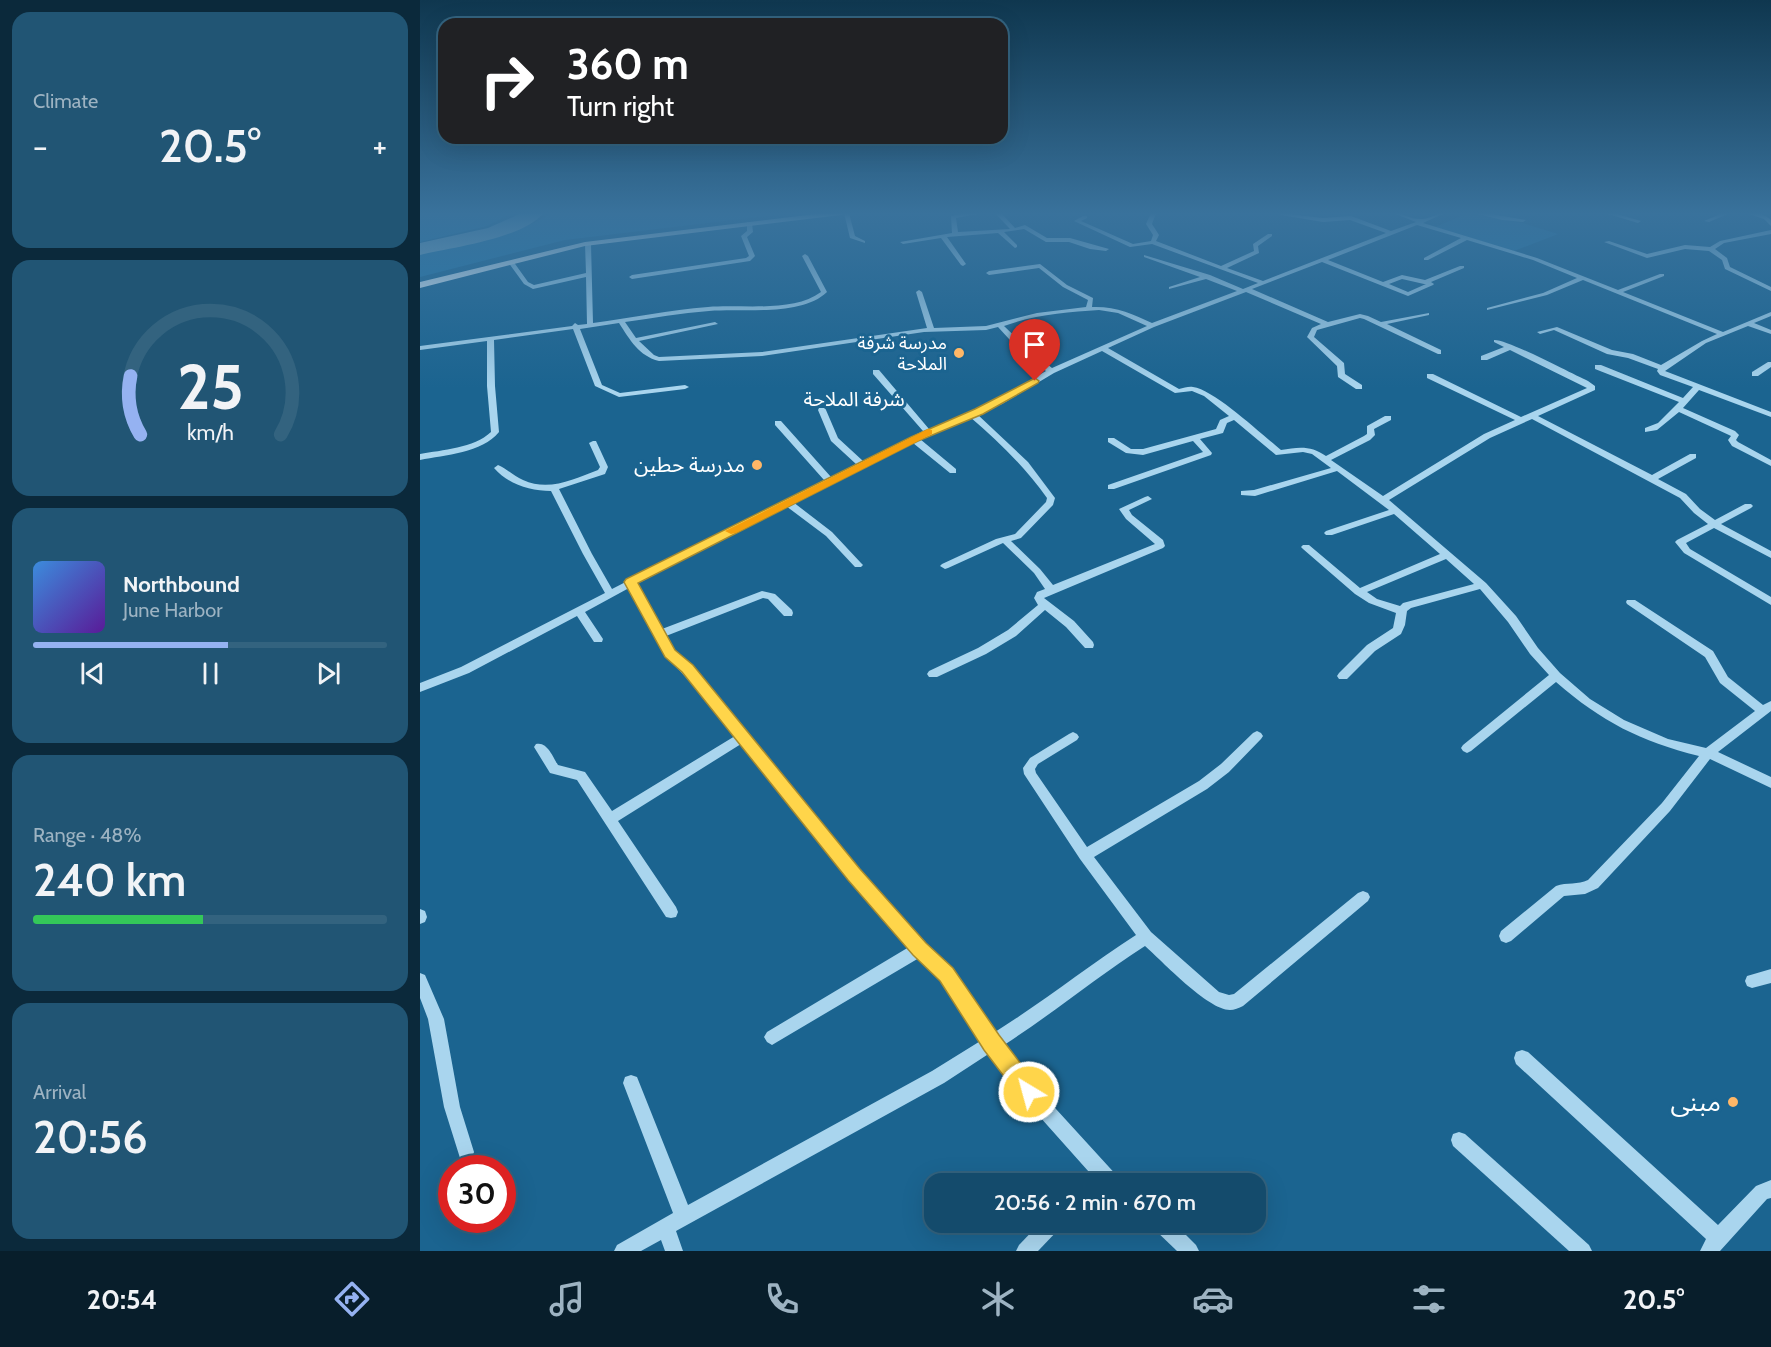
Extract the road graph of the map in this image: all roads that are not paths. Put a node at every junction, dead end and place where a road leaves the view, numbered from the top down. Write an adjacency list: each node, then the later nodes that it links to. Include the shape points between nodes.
1 (474, 271): 23 (main road)
2 (518, 271): 15 (street, via 533,287)
3 (670, 271): 18 (street)
4 (813, 271): 33 (street, via 824,292 809,302 709,309)
5 (1001, 271): 14 (street)
6 (1047, 271): 29 (street, via 1091,299)
7 (1194, 271): 17 (street)
8 (1235, 271): 21 (street)
9 (1294, 271): 21 (street)
10 (1351, 271): 22 (street)
11 (1451, 271): 20 (street)
12 (1565, 271): 19 (street)
13 (1734, 271): 26 (street)
14 (989, 273)
15 (589, 274): 35 (street)
16 (1662, 275): 28 (street)
17 (1208, 276): 24 (street); 25 (street)
18 (632, 277)
19 (1583, 278): 28 (street); 30 (street, via 1541,296)
20 (1426, 282): 22 (street, via 1402,277); 22 (street, via 1430,285 1408,294)
21 (1264, 283): 25 (street)
22 (1383, 284)
23 (420, 285)
24 (1171, 288)
25 (1244, 290): 37 (street); 41 (street)
26 (1771, 290)
27 (919, 292): 42 (street)
28 (1618, 292): 45 (street)
29 (1089, 307): 40 (street, via 1013,319); 41 (street, via 1117,311)
30 (1489, 309)
31 (1771, 314): 34 (street)
32 (1427, 315): 38 (street)
33 (621, 321): 35 (street); 47 (street)
34 (1748, 323): 44 (street); 45 (street)
35 (590, 324): 39 (street)
36 (716, 324): 47 (street)
37 (1327, 324): 38 (street, via 1360,316); 62 (street, via 1314,329 1310,337 1341,365 1341,375)
38 (1379, 324): 52 (street)
39 (575, 325): 46 (street); 61 (street, via 599,386 619,395)
40 (999, 325): 42 (street); 57 (street)
41 (1152, 326): 51 (street)
42 (931, 329): 47 (street, via 762,354 659,359 644,352)
43 (1540, 332): 56 (street, via 1555,328 1610,352)
44 (1771, 332)
45 (1722, 334): 56 (street)
46 (490, 338): 50 (street); 81 (street, via 495,432 476,443)
47 (634, 340)
48 (1496, 341): 49 (street)
49 (1511, 347): 53 (street); 68 (street, via 1592,388)
50 (420, 348)
51 (1102, 348): 57 (street); 70 (street, via 1178,391 1202,392)
52 (1438, 352)
53 (1484, 358)
54 (1771, 364): 59 (street)
55 (1598, 367): 64 (street)
56 (1662, 368): 63 (street, via 1663,373)
57 (1051, 371): 67 (street)
58 (876, 372): 75 (street)
59 (1755, 374)
60 (1430, 376): 72 (street)
61 (685, 387)
62 (1359, 387)
63 (1698, 387): 64 (street); 69 (street)
64 (1683, 401): 65 (street)
65 (1677, 408): 74 (street, via 1664,423); 83 (street, via 1732,433 1735,444)
66 (822, 410): 84 (street, via 834,439)
67 (973, 415): 75 (street); 100 (street, via 1018,455 1051,498 1042,513 1018,536)
68 (1531, 415): 72 (street); 88 (street)
69 (1771, 415)
70 (1236, 416): 76 (street, via 1223,422 1220,430); 82 (street, via 1279,453 1308,449)
71 (1388, 418): 82 (street, via 1370,428 1367,438)
72 (1521, 420): 94 (street)
73 (778, 423): 89 (street)
74 (1648, 430)
75 (928, 432): 77 (street)
76 (1195, 438): 78 (street, via 1138,453); 91 (street, via 1208,453)
77 (914, 439): 84 (street); 87 (street)
78 (1111, 440)
79 (593, 443): 90 (street, via 603,472)
80 (1693, 456): 88 (street)
81 (420, 457)
82 (1326, 459): 86 (street)
83 (1771, 463)
84 (863, 466): 89 (street)
85 (498, 468): 90 (street, via 522,484)
86 (1339, 468): 92 (street); 94 (street)
87 (953, 471)
88 (1652, 479): 98 (street, via 1686,498)
89 (830, 481): 95 (street)
90 (554, 488): 110 (street)
91 (1111, 488)
92 (1244, 493)
93 (1148, 499): 108 (street, via 1124,509 1161,546)
94 (1383, 500): 97 (street)
95 (787, 502): 104 (street, via 829,534); 106 (street)
96 (1748, 506): 98 (street)
97 (1395, 511): 99 (street); 102 (street)
98 (1714, 524): 103 (street); 112 (street, via 1682,540 1683,548)
99 (1329, 533)
100 (1006, 541): 105 (street); 108 (street)
101 (1306, 547): 109 (street)
102 (1447, 555): 107 (street); 109 (street)
103 (1771, 555)
104 (858, 565)
105 (945, 566)
106 (631, 582): 110 (street); 117 (street)
107 (1482, 585): 115 (street, via 1415,602); 122 (street)
108 (1051, 590): 113 (street, via 1039,598)
109 (1359, 592): 115 (street)
110 (610, 593): 114 (street)
111 (1631, 602): 124 (street, via 1709,654 1724,680)
112 (1771, 602)
113 (1045, 605): 119 (street); 120 (street, via 1012,633)
114 (578, 610): 118 (street); 123 (street, via 465,670)
115 (1402, 611): 121 (street, via 1398,631 1371,648)
116 (788, 613): 117 (street, via 771,596 762,594)
117 (658, 635): 127 (street)
118 (598, 639)
119 (1089, 645)
120 (933, 674)
121 (1343, 676)
122 (1556, 676): 129 (street); 130 (street, via 1586,702 1620,723 1666,743)
123 (420, 688)
124 (1767, 708): 130 (street)
125 (1257, 735): 133 (street, via 1203,785)
126 (1073, 737): 133 (street, via 1029,768 1035,783)
127 (742, 738): 132 (street); 138 (street)
128 (540, 747): 132 (street, via 554,769 581,776)
129 (1467, 748)
130 (1708, 753): 131 (street); 136 (street, via 1666,807 1593,884 1583,890 1562,890)
131 (1771, 783)
132 (610, 819): 135 (street)
133 (1085, 855): 137 (street)
134 (1364, 897): 137 (street, via 1238,1001 1229,1004 1214,998)
135 (671, 912)
136 (1506, 936)
137 (1146, 937): 143 (street)
138 (920, 949): 142 (street); 143 (street, via 946,975)
139 (1771, 976): 141 (street)
140 (420, 980): 147 (street, via 436,1019 452,1107)
141 (1752, 981)
142 (772, 1037)
143 (992, 1042): 148 (street); 150 (street, via 938,1077)
144 (1522, 1058): 154 (street)
145 (631, 1083): 150 (street)
146 (1459, 1140): 159 (street)
147 (466, 1152)
148 (1096, 1173)
149 (1771, 1190): 154 (street, via 1762,1192)
150 (684, 1218): 151 (street)
151 (666, 1228): 155 (street); 156 (street)
152 (1043, 1233): 157 (street)
153 (1171, 1233): 158 (street)
154 (1713, 1244)
155 (623, 1251)
156 (674, 1251)
157 (1025, 1251)
158 (1190, 1251)
159 (1583, 1251)

